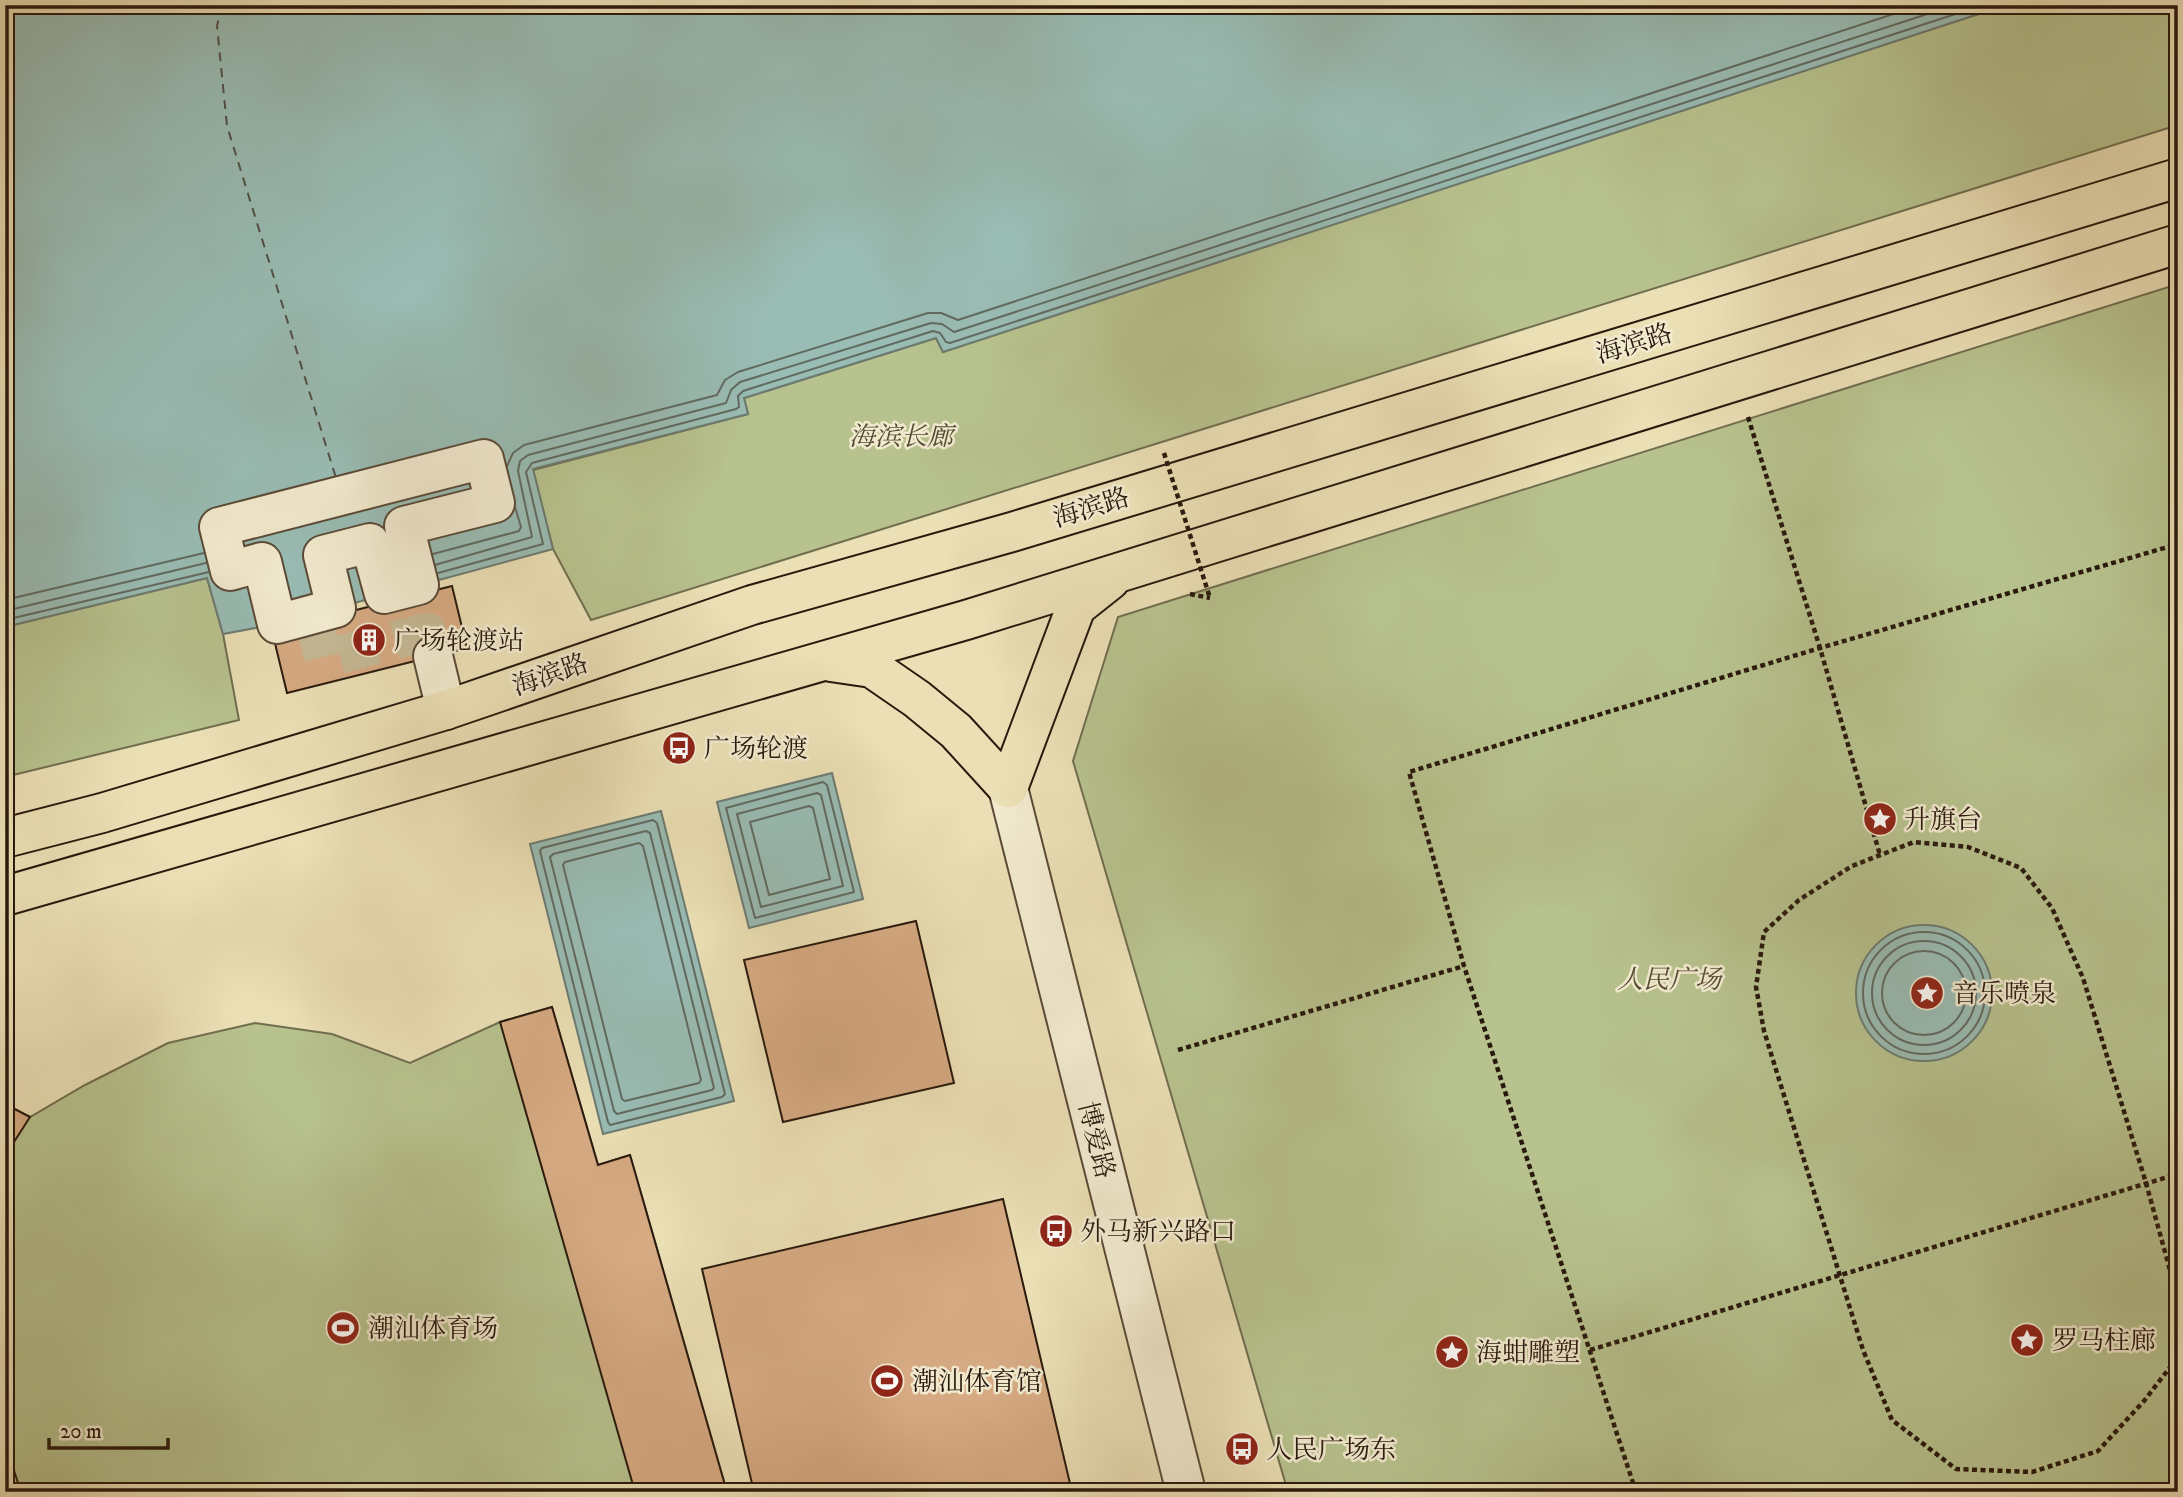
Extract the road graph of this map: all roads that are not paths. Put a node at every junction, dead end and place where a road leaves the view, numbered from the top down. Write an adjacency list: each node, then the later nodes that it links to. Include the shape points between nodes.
1 (2178, 178): 7 (main road, 海滨路, via 1012,533 752,605)
2 (2178, 244): 3 (main road)
3 (1118, 573): 6 (main road); 8 (main road, via 1076,607)
4 (314, 617): 4 (street, via 336,608 323,555 370,543 383,594 419,585 404,526 495,503 484,459 219,527 230,571 262,562 277,624)
5 (433, 656): 7 (street)
6 (821, 660): 8 (main road, via 872,668 918,699 956,731); 10 (main road)
7 (446, 710): 9 (main road, 海滨路)
8 (1008, 788): 11 (street, 博爱路)
9 (5, 838)
10 (5, 895)
11 (1186, 1492)

